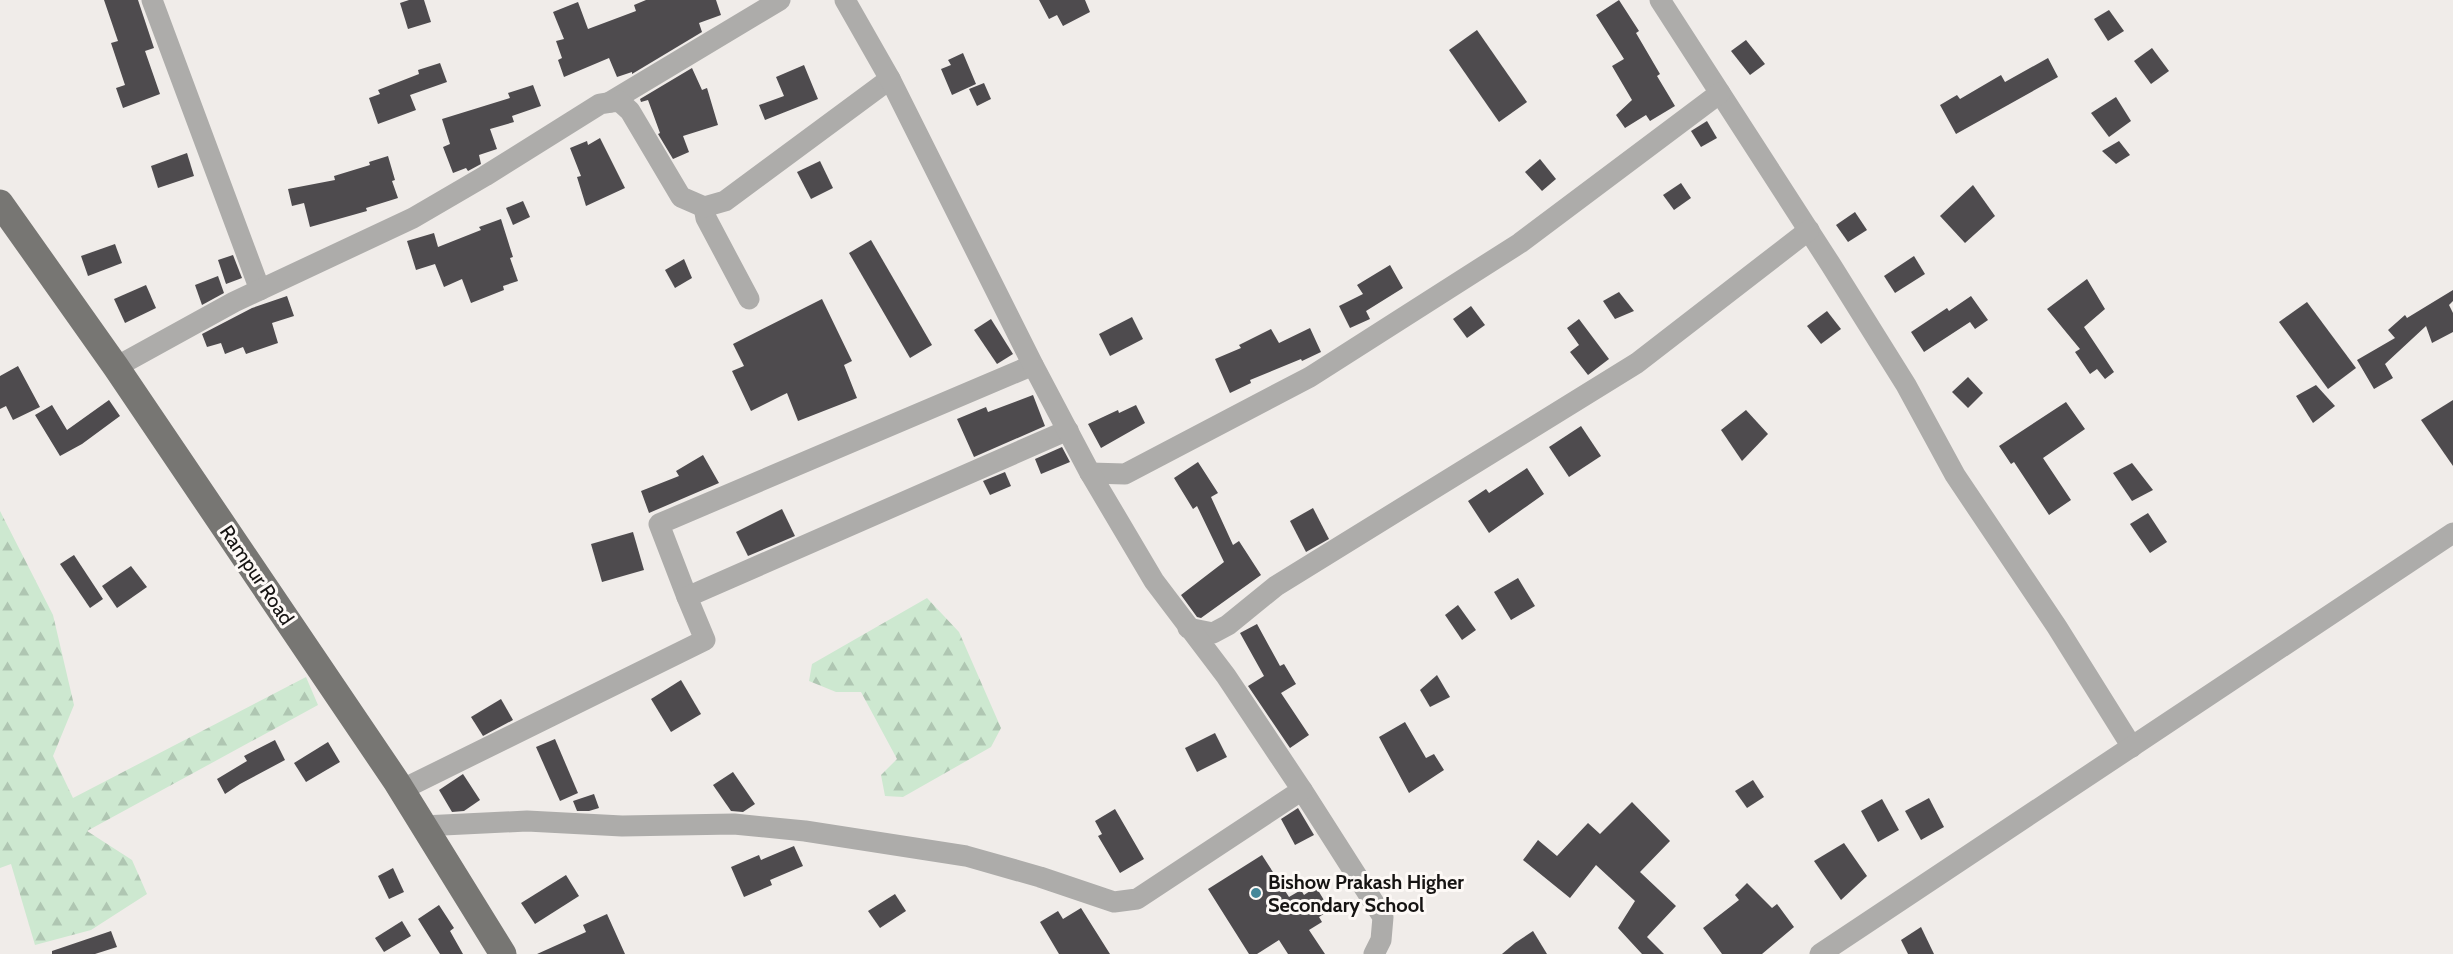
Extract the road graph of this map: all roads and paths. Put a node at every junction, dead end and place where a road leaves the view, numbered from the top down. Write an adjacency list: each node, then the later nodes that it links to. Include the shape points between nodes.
1 (152, 0): 11 (street)
2 (780, 0): 7 (street)
3 (846, 0): 5 (street)
4 (1660, 0): 6 (street)
5 (890, 79): 9 (street, via 725,201); 13 (street)
6 (1720, 93): 10 (street); 16 (street, via 1520,243 1310,377 1125,474)
7 (610, 102): 9 (street, via 619,101 630,111 681,197); 11 (street, via 600,104 413,218)
8 (0, 204): 14 (main road, Rampur Road)
9 (704, 207): 12 (street, via 706,219)
10 (1809, 230): 19 (street, via 1637,363 1276,586); 22 (street, via 1906,386 1955,475)
11 (260, 290): 14 (street)
12 (748, 299)
13 (1033, 365): 15 (street); 18 (street, via 659,524)
14 (116, 367): 23 (main road, Rampur Road)
15 (1068, 430): 16 (street); 18 (street)
16 (1090, 473): 20 (street, via 1154,581)
17 (2453, 533): 22 (street)
18 (687, 597): 23 (street, via 705,640)
19 (1234, 620): 20 (street, via 1213,633); 21 (street, via 1222,643)
20 (1188, 628): 21 (street)
21 (1226, 676): 24 (street)
22 (2132, 747): 28 (street)
23 (401, 790): 25 (main road, Rampur Road)
24 (1302, 790): 25 (street, via 1137,899 1124,902 966,856 804,831 734,824 622,826 527,821); 27 (street, via 1383,917 1381,940)
25 (423, 826): 26 (main road, Rampur Road)
26 (503, 954)
27 (1374, 954)
28 (1820, 954)

